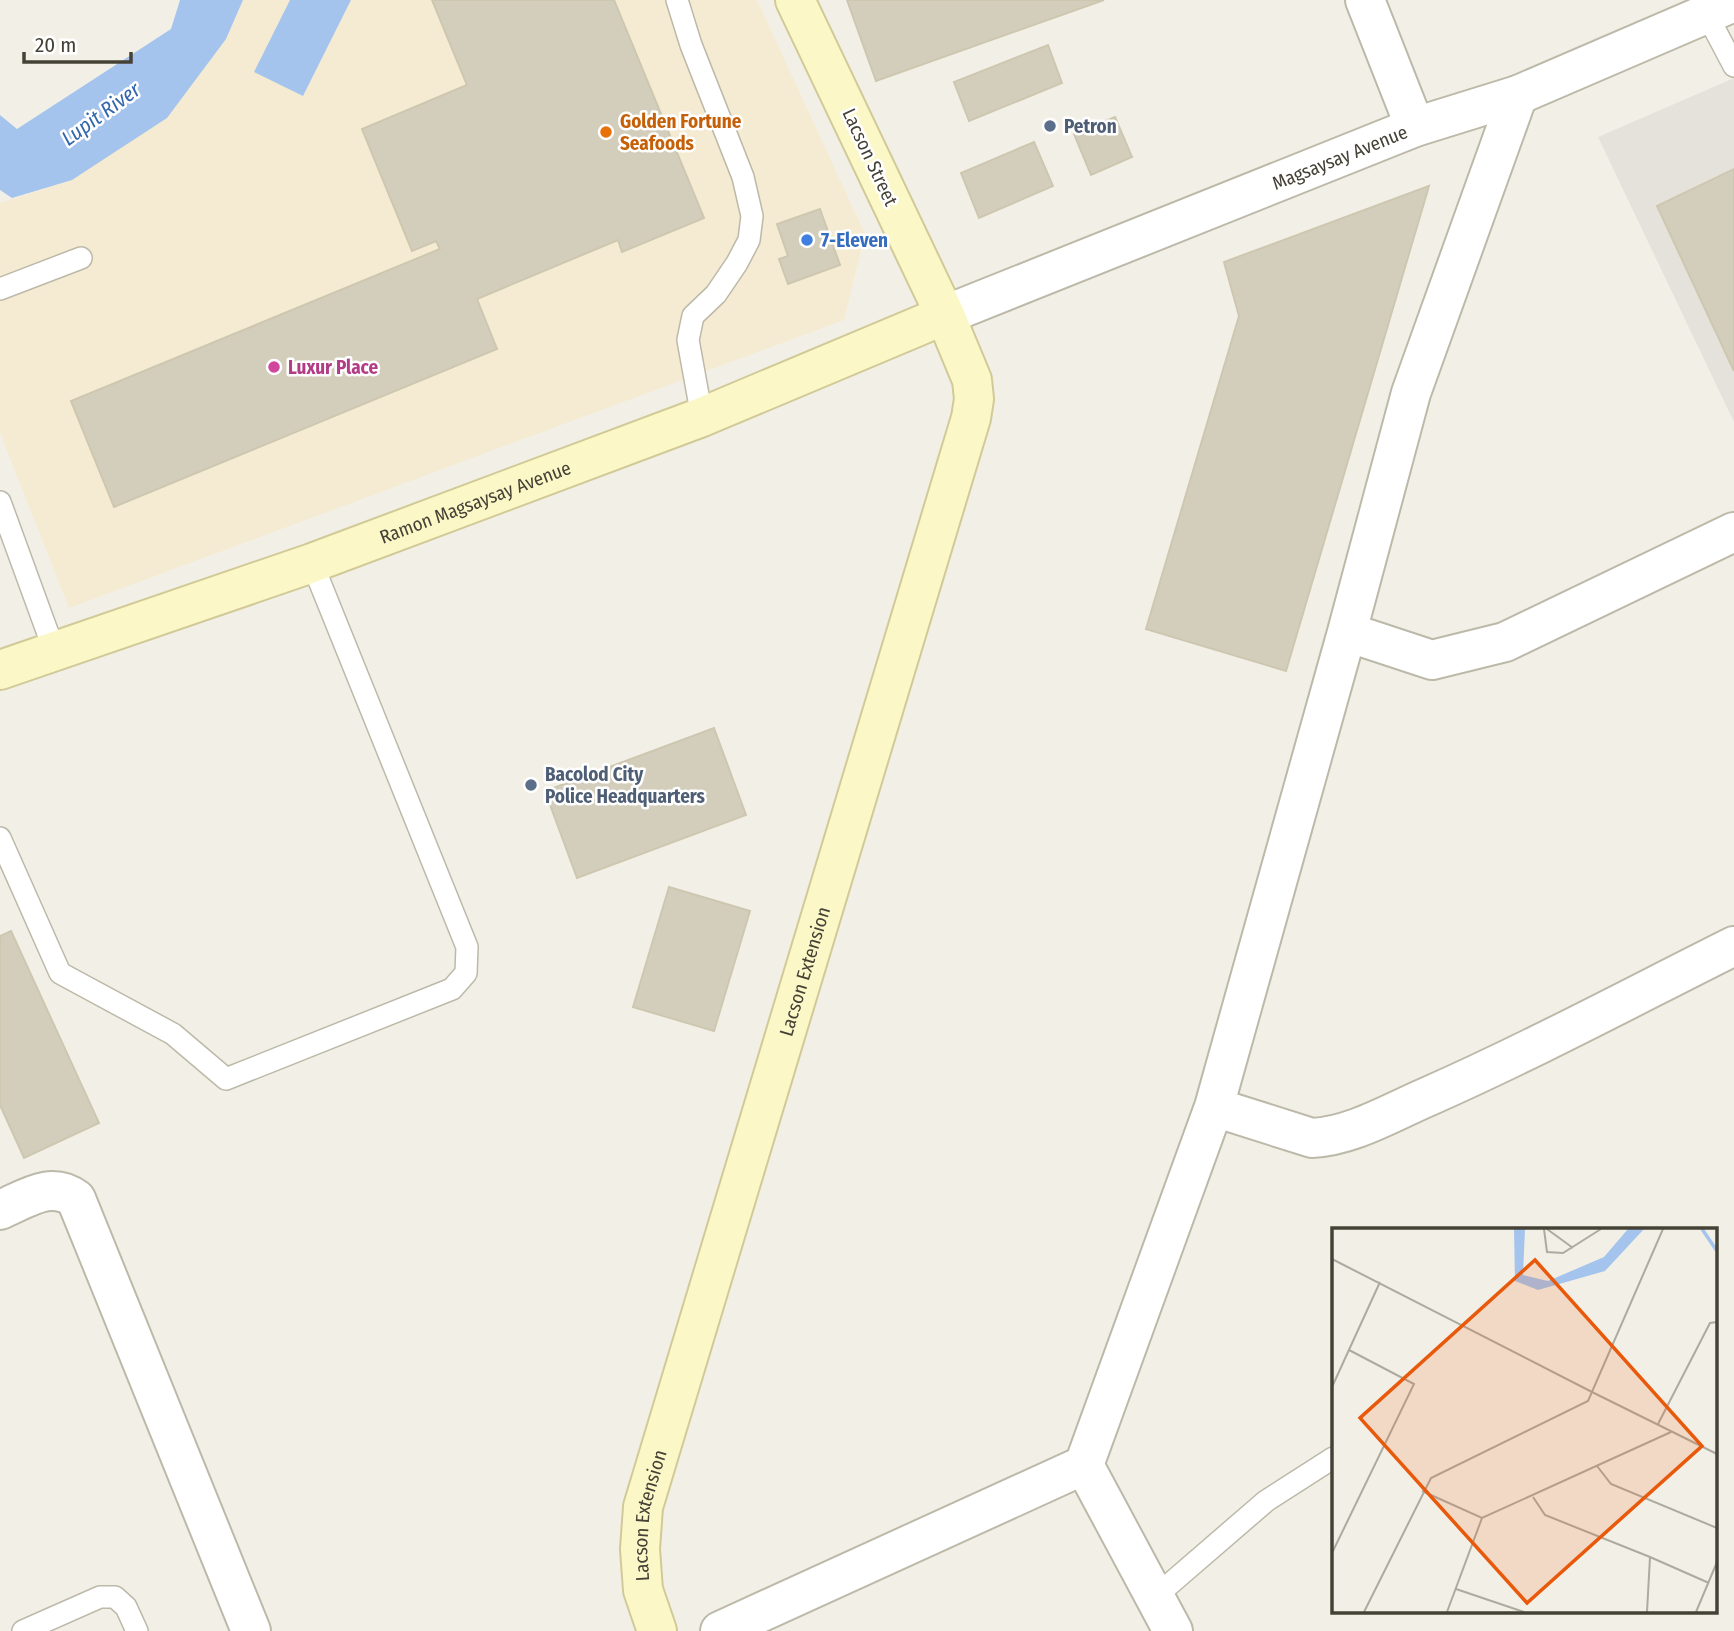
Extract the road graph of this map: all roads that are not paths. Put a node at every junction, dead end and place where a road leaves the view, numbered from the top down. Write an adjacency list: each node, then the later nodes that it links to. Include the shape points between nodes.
1 (677, 0): 11 (lane, via 743,177 752,216 749,240 737,263 693,316 688,340)
2 (795, 0): 10 (main road, Lacson Street)
3 (1365, 0): 7 (street)
4 (1720, 7): 5 (lane); 6 (street, Magsaysay Avenue)
5 (1734, 66)
6 (1518, 95): 7 (street, Magsaysay Avenue); 15 (street, via 1411,393)
7 (1415, 127): 10 (street, Magsaysay Avenue)
8 (81, 258): 9 (lane)
9 (0, 289)
10 (944, 315): 11 (main road, Ramon Magsaysay Avenue); 28 (main road, Lacson Extension, via 972,380 971,418 643,1507 643,1590)
11 (702, 417): 14 (main road, Ramon Magsaysay Avenue)
12 (0, 502): 16 (lane)
13 (1734, 532): 15 (street, via 1505,642 1432,660)
14 (312, 562): 16 (main road, Ramon Magsaysay Avenue); 18 (lane, via 467,947 466,973 452,989 226,1079 173,1034 60,972)
15 (1347, 632): 20 (street)
16 (54, 650): 17 (main road, Ramon Magsaysay Avenue)
17 (0, 670)
18 (0, 838)
19 (1734, 946): 20 (street, via 1485,1071 1328,1137 1311,1138)
20 (1213, 1107): 23 (street)
21 (0, 1210): 27 (street, via 51,1189 64,1190 76,1199)
22 (1332, 1459): 24 (lane, via 1266,1501)
23 (1084, 1465): 24 (street); 29 (street)
24 (1156, 1596): 30 (street)
25 (23, 1631): 26 (lane, via 100,1597 115,1597 126,1607)
26 (137, 1631)
27 (251, 1631)
28 (657, 1631)
29 (720, 1631)
30 (1173, 1631)

